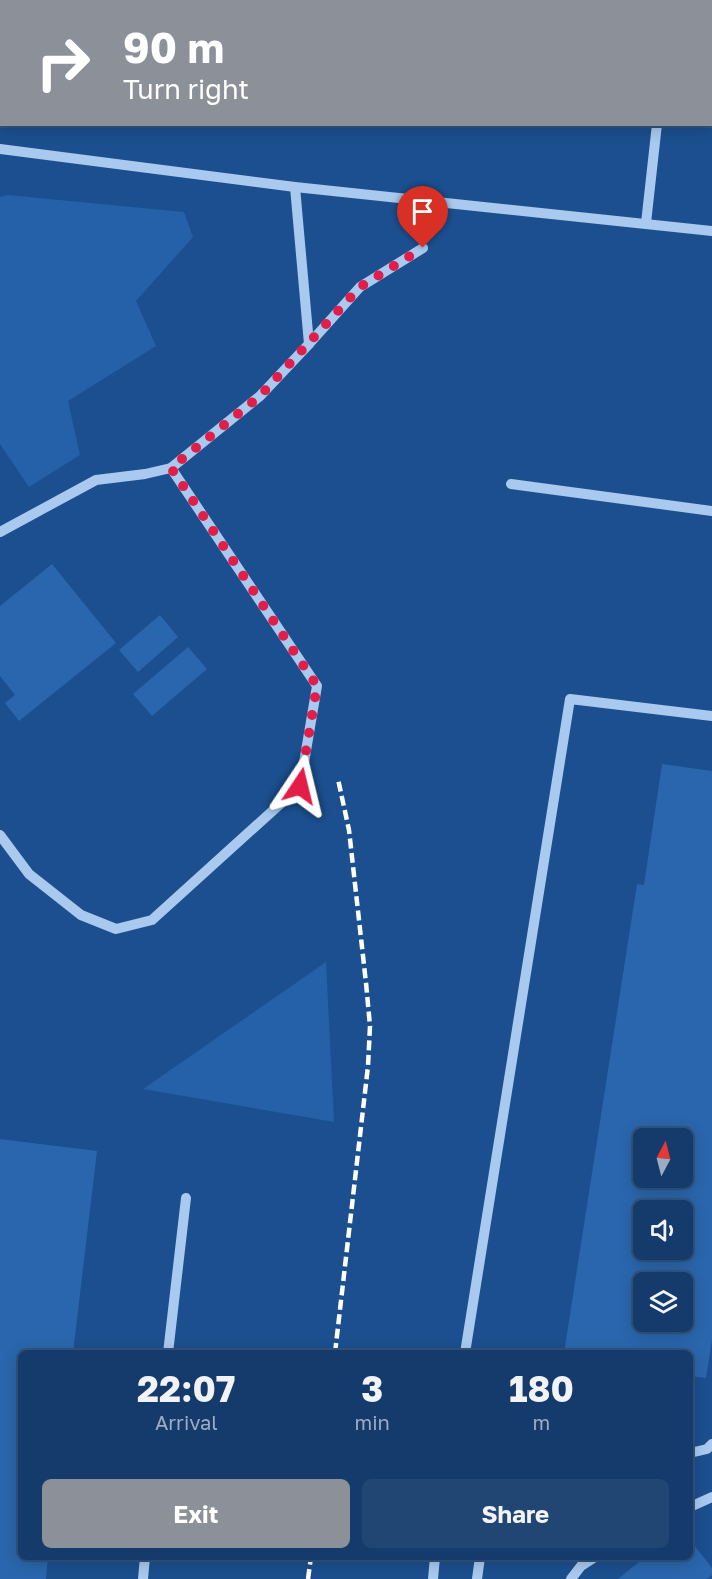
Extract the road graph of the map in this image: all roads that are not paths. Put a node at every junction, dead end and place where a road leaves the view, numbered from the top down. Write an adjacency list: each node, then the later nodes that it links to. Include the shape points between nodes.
1 (657, 126): 4 (lane)
2 (0, 149): 3 (lane)
3 (295, 187): 4 (lane); 7 (lane)
4 (646, 223): 5 (lane)
5 (712, 231)
6 (423, 248): 7 (lane, via 360,287)
7 (309, 344): 8 (lane, via 260,396)
8 (171, 468): 11 (lane, via 96,480); 13 (lane, via 317,686 300,786 152,920 116,929 81,915 29,874)
9 (511, 484): 10 (lane)
10 (712, 512)
11 (0, 532)
12 (712, 716): 16 (lane, via 570,699)
13 (0, 835)
14 (186, 1197): 15 (lane)
15 (168, 1350)
16 (465, 1350)
17 (712, 1444): 18 (lane)
18 (693, 1452)
19 (712, 1497): 20 (lane)
20 (693, 1506)
21 (145, 1560): 25 (lane)
22 (435, 1560): 26 (lane)
23 (480, 1560): 27 (lane)
24 (590, 1560): 28 (lane)
25 (143, 1579)
26 (433, 1579)
27 (477, 1579)
28 (571, 1579)

